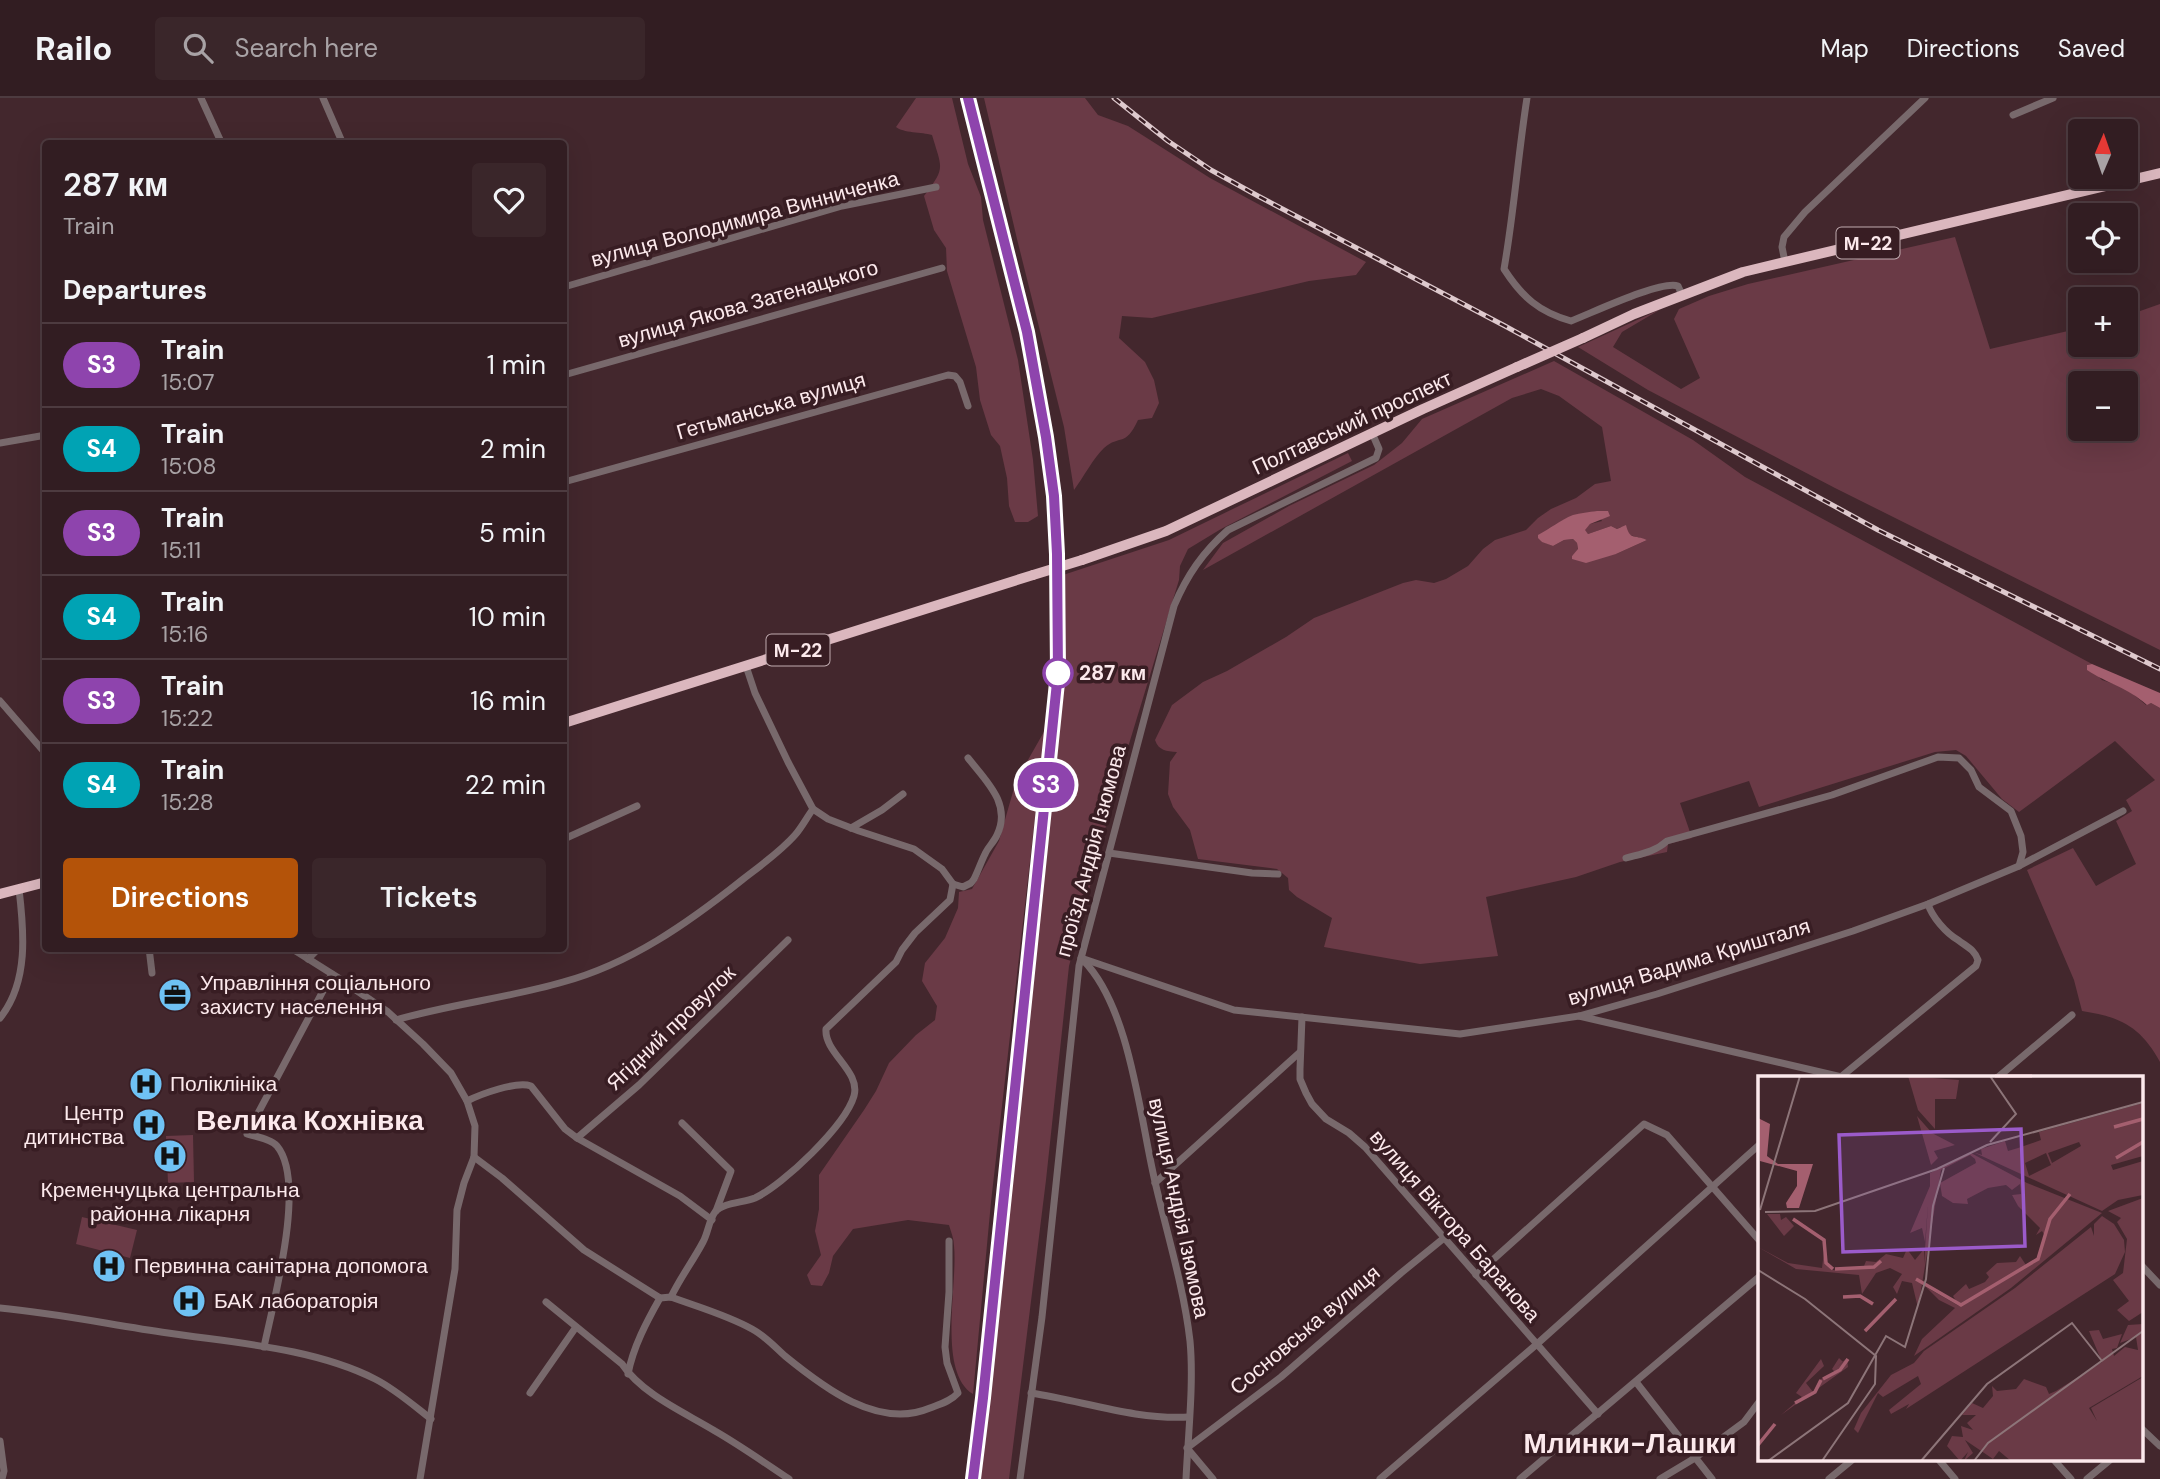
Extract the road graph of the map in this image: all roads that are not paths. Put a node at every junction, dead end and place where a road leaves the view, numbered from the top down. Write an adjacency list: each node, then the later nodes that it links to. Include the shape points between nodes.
1 (201, 98): 7 (street)
2 (323, 98): 8 (street)
3 (1527, 98): 14 (street, via 1504,269 1514,284 1532,304 1572,321 1650,290 1674,285)
4 (1925, 98): 11 (street, via 1805,212 1784,237)
5 (2053, 98): 6 (street)
6 (2013, 115)
7 (220, 140)
8 (341, 140)
9 (2160, 173): 11 (highway, Полтавський проспект / М-22)
10 (936, 187): 13 (street, вулиця Володимира Винниченка, via 842,206)
11 (1785, 262): 14 (highway, Полтавський проспект / М-22)
12 (942, 268): 15 (street, вулиця Якова Затенацького)
13 (567, 286)
14 (1682, 295): 17 (highway, Полтавський проспект / М-22, bridge)
15 (567, 374)
16 (968, 406): 20 (street, Гетьманська вулиця, via 960,382 948,375)
17 (1372, 433): 21 (highway, Полтавський проспект / М-22, bridge, via 1166,531); 32 (street, проїзд Андрія Ізюмова, via 1379,449 1376,458 1228,530 1209,546 1184,582)
18 (42, 436): 19 (street)
19 (0, 443)
20 (567, 481)
21 (746, 666): 23 (highway, Полтавський проспект / М-22); 28 (street)
22 (0, 701): 24 (street)
23 (567, 722)
24 (42, 749)
25 (968, 758): 37 (street, via 995,793 1002,815 996,837 971,883)
26 (903, 794): 30 (street)
27 (636, 806): 31 (street)
28 (813, 809): 30 (street); 53 (street, via 795,835 743,880 665,936 612,966 565,982)
29 (2123, 811): 34 (street, вулиця Вадима Кришталя)
30 (851, 828): 37 (street, via 914,849 942,869)
31 (567, 838)
32 (1109, 853): 35 (street); 45 (street, проїзд Андрія Ізюмова)
33 (1626, 858): 34 (street, via 1650,852 1667,841 1949,757 1959,758 1979,787 2011,811 2021,836)
34 (2019, 866): 40 (street, вулиця Вадима Кришталя)
35 (1278, 874)
36 (42, 883): 38 (highway)
37 (953, 884): 65 (street, via 950,901 915,933 896,962 826,1029 827,1040 851,1077 855,1092 837,1124 785,1179 752,1199 722,1207)
38 (19, 889): 39 (highway); 52 (street, via 24,931 21,971)
39 (0, 894)
40 (1928, 904): 50 (street, вулиця Вадима Кришталя); 56 (street, via 1950,934 1975,953 1976,966)
41 (788, 940): 60 (street, Ягідний провулок, via 639,1085)
42 (149, 952): 47 (street)
43 (297, 952): 46 (street)
44 (315, 952): 46 (street)
45 (1081, 958): 51 (street, вулиця Вадима Кришталя, via 1234,1010); 63 (street, вулиця Андрія Ізюмова, via 1105,990 1125,1038); 83 (street, проїзд Андрія Ізюмова)
46 (308, 959): 48 (street)
47 (152, 973)
48 (332, 974): 53 (street); 79 (street, via 247,1134 275,1143 289,1173 284,1250)
49 (2072, 1015): 57 (street)
50 (1579, 1016): 51 (street, вулиця Вадима Кришталя, via 1460,1034); 55 (street)
51 (1302, 1017): 54 (street, вулиця Віктора Баранова)
52 (0, 1018)
53 (396, 1020): 58 (street, via 451,1073)
54 (1299, 1053): 63 (street); 66 (street, вулиця Віктора Баранова, via 1300,1079 1312,1104 1365,1147)
55 (1840, 1076)
56 (1845, 1076)
57 (1999, 1076)
58 (467, 1101): 60 (street, via 513,1086 531,1086); 62 (street, via 475,1126)
59 (682, 1123): 65 (street, via 731,1171)
60 (577, 1138): 65 (street)
61 (1758, 1145): 64 (street)
62 (474, 1157): 74 (street, via 584,1250); 87 (street, via 457,1210 455,1269)
63 (1155, 1183): 86 (street, вулиця Андрія Ізюмова, via 1190,1339)
64 (1712, 1187): 67 (street); 70 (street, via 1667,1135 1644,1124); 78 (street)
65 (714, 1216): 73 (street)
66 (1444, 1238): 70 (street, вулиця Віктора Баранова); 91 (street, Сосновська вулиця, via 1281,1377)
67 (1758, 1239)
68 (949, 1241): 73 (street, via 945,1347 958,1390 956,1396 921,1412 895,1414 862,1407 798,1366 764,1336)
69 (2142, 1266): 72 (street)
70 (1476, 1275): 78 (street, вулиця Віктора Баранова)
71 (1758, 1278): 81 (street)
72 (2160, 1285)
73 (671, 1297): 74 (street)
74 (660, 1298): 80 (street)
75 (546, 1302): 77 (street)
76 (0, 1308): 79 (street)
77 (576, 1327): 80 (street); 82 (street)
78 (1537, 1344): 85 (street, вулиця Віктора Баранова); 103 (street)
79 (264, 1348): 87 (street, via 315,1358 375,1379)
80 (628, 1374): 99 (street)
81 (1636, 1382): 85 (street); 92 (street)
82 (530, 1393)
83 (1031, 1393): 86 (street, via 1138,1416); 100 (street, проїзд Андрія Ізюмова)
84 (1758, 1403): 92 (street, via 1744,1422)
85 (1598, 1414): 104 (street)
86 (1188, 1417): 91 (street, вулиця Андрія Ізюмова)
87 (431, 1419): 98 (street)
88 (2142, 1430): 90 (street)
89 (0, 1441): 97 (street)
90 (2160, 1446)
91 (1187, 1448): 101 (street, вулиця Андрія Ізюмова); 102 (street)
92 (1695, 1458): 105 (street); 106 (street)
93 (1850, 1462): 107 (street)
94 (1941, 1462): 108 (street)
95 (2056, 1462): 109 (street)
96 (2108, 1462): 110 (street)
97 (2, 1479)
98 (420, 1479)
99 (789, 1479)
100 (1020, 1479)
101 (1186, 1479)
102 (1213, 1479)
103 (1380, 1479)
104 (1520, 1479)
105 (1660, 1479)
106 (1712, 1479)
107 (1829, 1479)
108 (1955, 1479)
109 (2071, 1479)
110 (2087, 1479)

